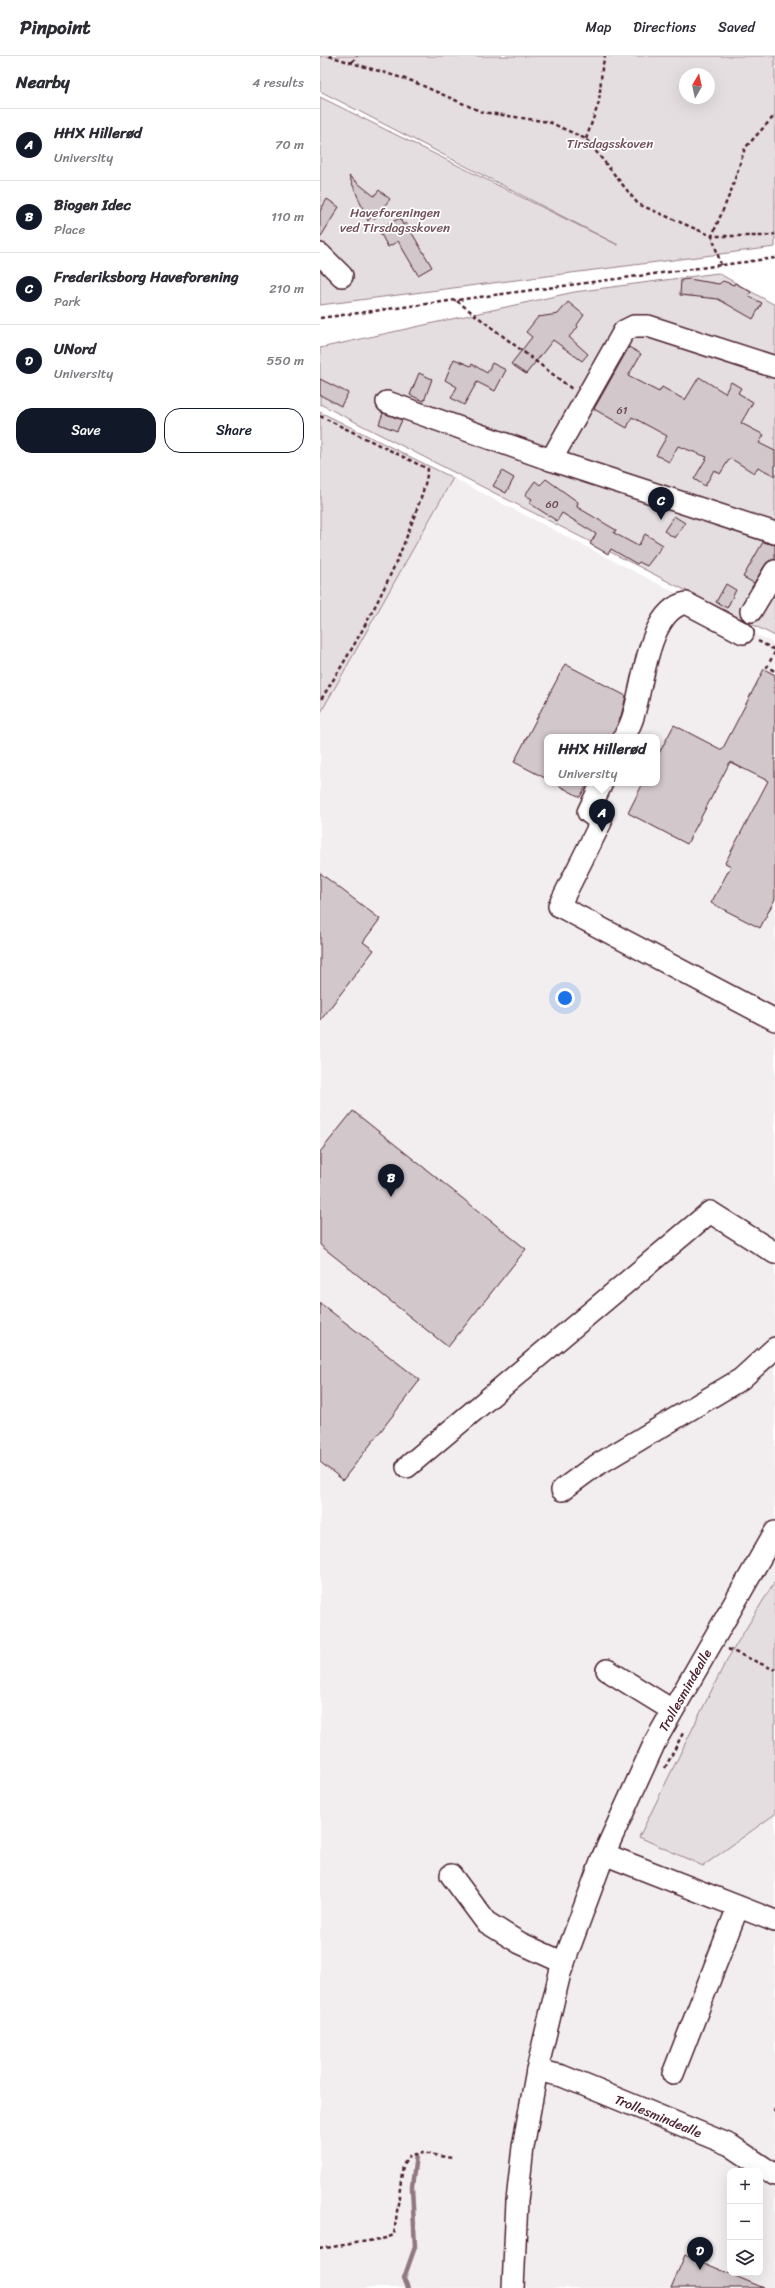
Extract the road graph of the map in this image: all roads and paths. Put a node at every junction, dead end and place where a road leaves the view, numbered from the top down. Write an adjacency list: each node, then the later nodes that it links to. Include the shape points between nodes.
1 (329, 56): 4 (path)
2 (357, 56): 4 (path)
3 (605, 56): 6 (path, via 599,102)
4 (352, 62): 6 (path, via 412,81 482,112 549,122)
5 (775, 116): 8 (path, via 745,148)
6 (586, 139): 8 (path, via 638,204)
7 (775, 234): 8 (path)
8 (712, 236): 11 (path)
9 (320, 254): 12 (street)
10 (775, 258): 11 (path)
11 (721, 265): 13 (path)
12 (342, 276)
13 (457, 300): 14 (path); 16 (path)
14 (320, 318)
15 (775, 367): 16 (street, via 648,326 634,326 624,331)
16 (586, 399): 19 (street)
17 (387, 402): 19 (street)
18 (320, 416): 26 (path, via 428,469 426,486 398,560 348,658)
19 (551, 460): 20 (street)
20 (775, 533)
21 (775, 571): 22 (street)
22 (751, 611)
23 (743, 633): 27 (street, via 686,603 679,604 669,612 656,634 632,720)
24 (775, 652): 25 (path, via 767,666)
25 (775, 671)
26 (320, 702)
27 (625, 734)
28 (601, 786): 29 (street, via 588,812 601,822 559,906)
29 (775, 1020)
30 (775, 1253): 32 (street, via 710,1212)
31 (775, 1348): 33 (street, via 741,1379 592,1468)
32 (407, 1467)
33 (562, 1490)
34 (775, 1532): 36 (street, Trollesmindealle)
35 (732, 1642): 36 (path)
36 (721, 1649): 38 (path); 39 (street, Trollesmindealle)
37 (607, 1670): 39 (street)
38 (775, 1670)
39 (672, 1710): 42 (street, Trollesmindealle)
40 (685, 1728): 41 (path)
41 (664, 1770)
42 (604, 1854): 44 (street); 46 (street, Trollesmindealle)
43 (451, 1875): 46 (street, via 486,1922 520,1943)
44 (738, 1907): 45 (street); 48 (street)
45 (775, 1921)
46 (564, 1963): 47 (street, Trollesmindealle)
47 (537, 2070): 50 (street, Trollesmindealle, via 562,2076 730,2145); 52 (street, Trollesmindealle, via 523,2147 517,2201)
48 (673, 2074)
49 (452, 2158): 51 (path, via 423,2153 410,2156 403,2165 394,2235)
50 (775, 2174)
51 (320, 2249)
52 (513, 2288)

